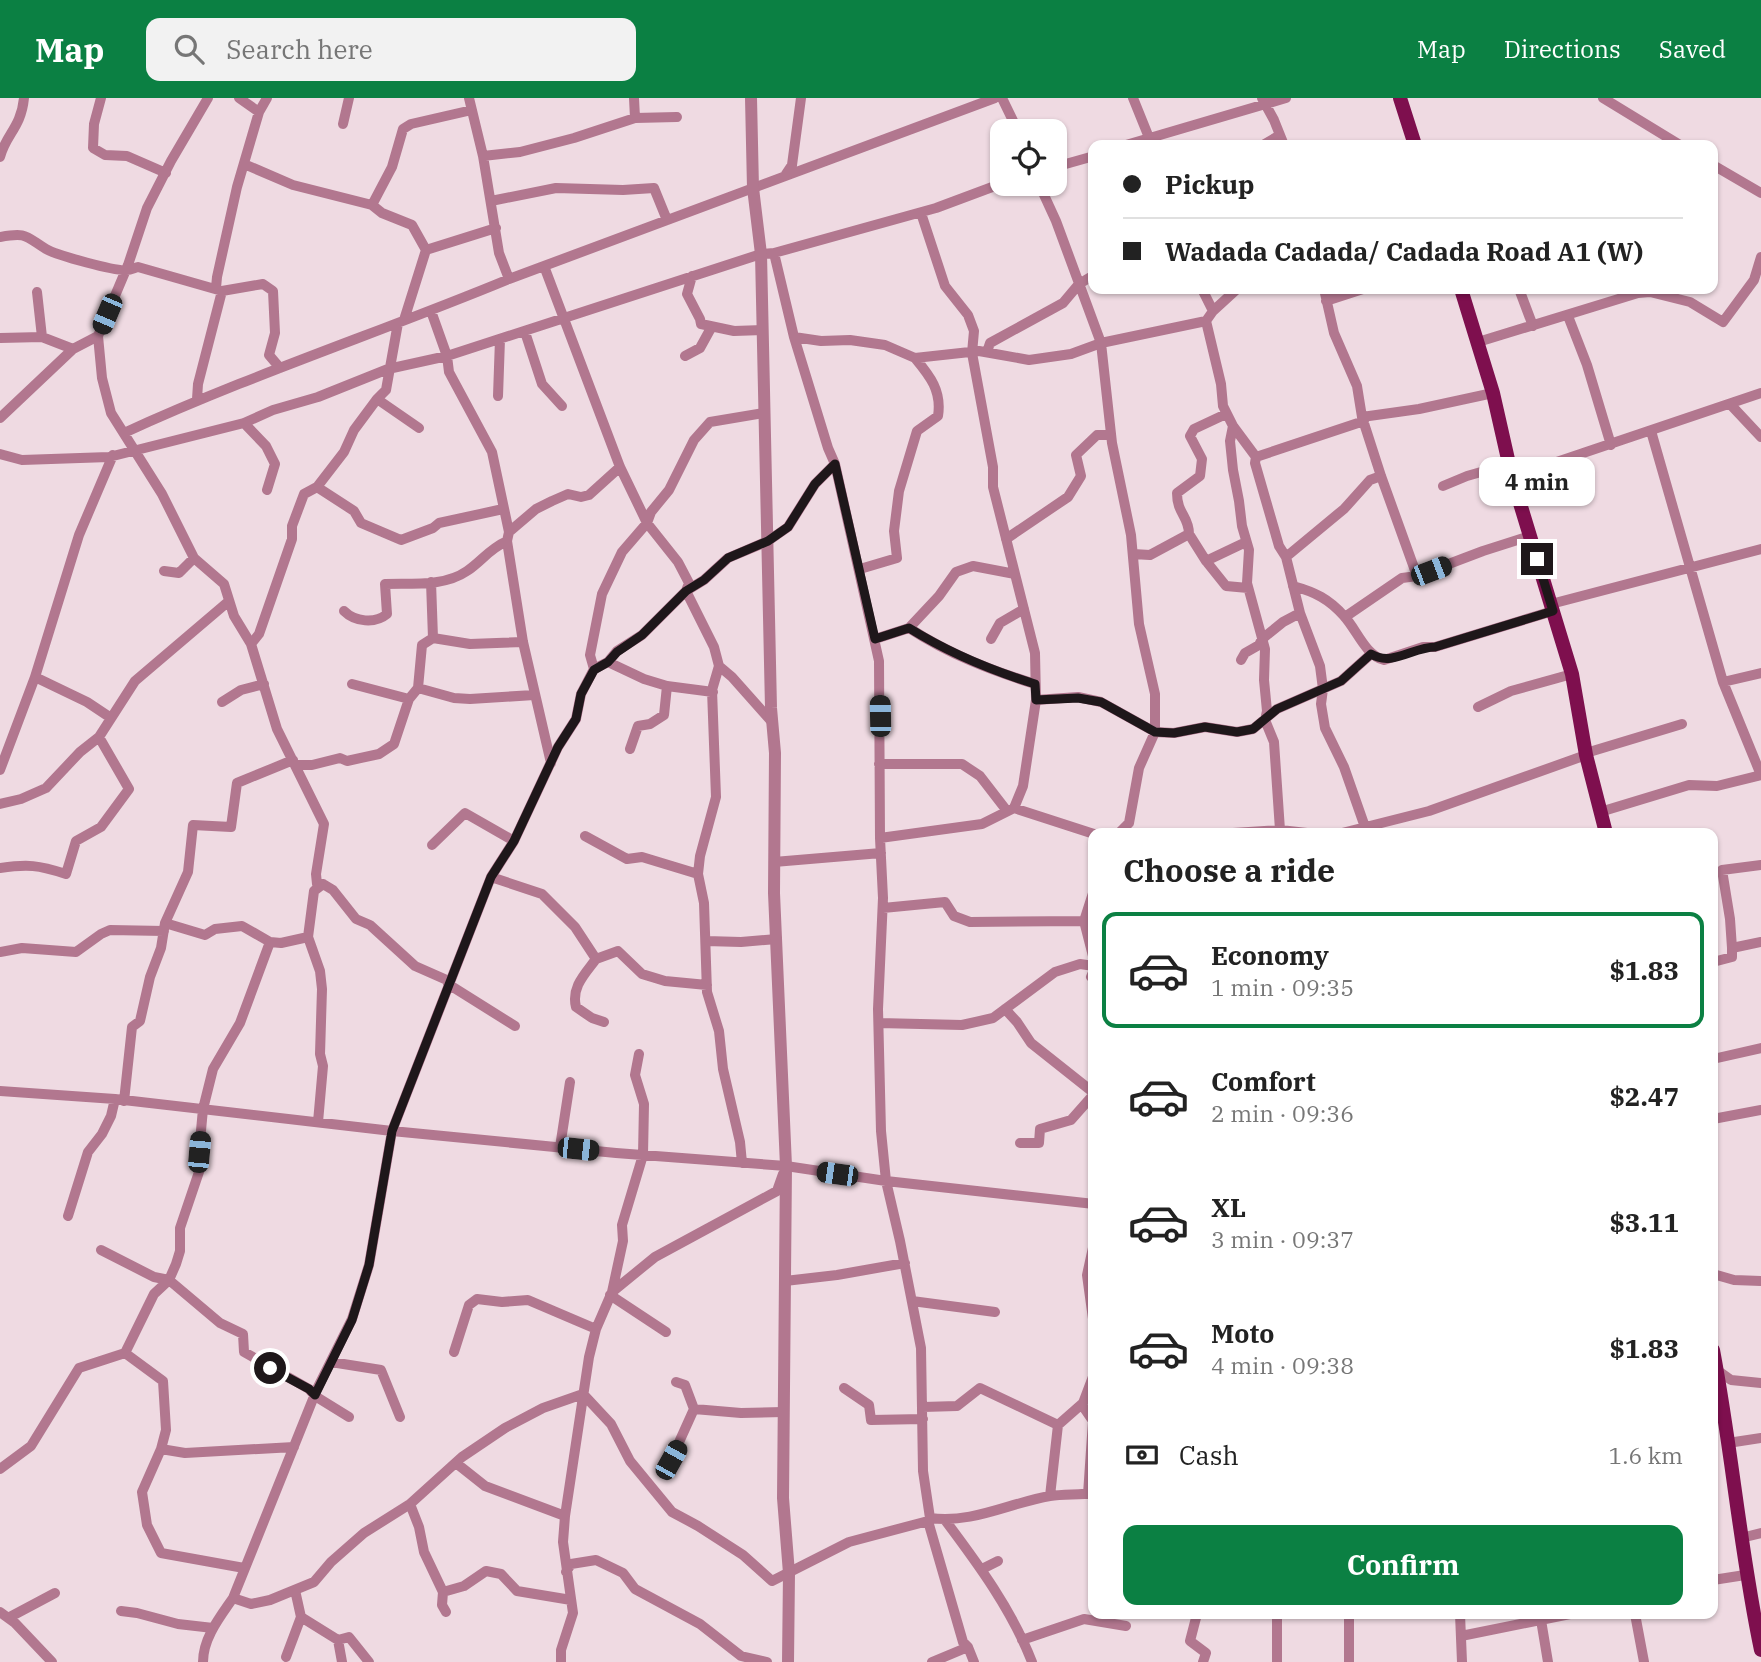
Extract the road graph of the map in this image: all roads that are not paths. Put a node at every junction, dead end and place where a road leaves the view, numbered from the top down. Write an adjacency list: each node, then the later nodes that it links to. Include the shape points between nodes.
1 (24, 98): 31 (street, via 18,125)
2 (102, 98): 36 (street, via 93,148)
3 (208, 98): 36 (street)
4 (239, 98): 18 (street)
5 (267, 98): 18 (street)
6 (349, 98): 22 (street)
7 (634, 98): 20 (street)
8 (751, 98): 38 (street)
9 (801, 98): 37 (street, via 792,164)
10 (995, 98): 37 (street)
11 (1002, 98): 21 (street)
12 (1133, 98): 24 (street)
13 (1286, 98): 17 (street)
14 (1400, 98): 28 (main road)
15 (1603, 98): 29 (street)
16 (471, 101): 30 (street); 43 (street, via 402,128 392,167)
17 (1263, 101): 23 (street); 25 (street)
18 (259, 112): 33 (street)
19 (677, 117): 20 (street)
20 (635, 118): 30 (street, via 520,152)
21 (1012, 119)
22 (342, 124)
23 (1280, 135): 26 (street); 27 (street)
24 (1151, 140)
25 (1154, 140)
26 (1272, 140)
27 (1282, 140)
28 (1413, 140)
29 (1672, 140)
30 (482, 156): 42 (street)
31 (0, 158)
32 (1088, 158): 34 (street)
33 (244, 164): 43 (street, via 293,185); 57 (street, via 216,277)
34 (1067, 164)
35 (1718, 168): 40 (street)
36 (166, 173): 52 (street)
37 (786, 174): 38 (street)
38 (753, 188): 45 (street); 49 (street)
39 (990, 188): 44 (street)
40 (1761, 193)
41 (1045, 196): 56 (street)
42 (491, 201): 45 (street, via 556,188 654,188); 46 (street)
43 (372, 205): 48 (street, via 412,225)
44 (921, 212): 49 (street); 87 (street, via 945,286 968,315 974,331)
45 (667, 220): 51 (street)
46 (496, 228): 48 (street); 54 (street)
47 (0, 237): 52 (street, via 18,234 35,239 47,250)
48 (426, 250): 72 (street)
49 (767, 253): 53 (street); 76 (street); 80 (street)
50 (1761, 257): 66 (street, via 1754,280 1723,322 1690,302)
51 (544, 266): 54 (street); 71 (street)
52 (125, 271): 57 (street, via 138,267); 78 (street)
53 (692, 276): 71 (street); 75 (street, via 687,293 701,324)
54 (509, 279): 69 (street)
55 (1088, 279): 56 (street)
56 (1079, 284): 84 (street); 86 (street, via 1063,303 990,343)
57 (219, 290): 91 (street, via 263,284 273,290 275,333 269,355); 97 (street)
58 (37, 292): 79 (street)
59 (1204, 294): 68 (street)
60 (1232, 294): 68 (street)
61 (1325, 294): 67 (street)
62 (1348, 294): 67 (street)
63 (1463, 294): 83 (main road)
64 (1521, 294): 74 (street)
65 (1635, 294): 70 (street)
66 (1662, 294)
67 (1326, 301): 103 (street, via 1357,386)
68 (1213, 311): 73 (street)
69 (431, 312): 72 (street); 88 (street)
70 (1569, 316): 74 (street); 111 (street)
71 (565, 319): 77 (street); 117 (street)
72 (401, 321): 91 (street); 92 (street)
73 (1206, 321): 84 (street); 101 (street)
74 (1533, 326): 83 (street)
75 (711, 328): 76 (street); 89 (street, via 700,348)
76 (763, 330): 100 (street)
77 (525, 332): 82 (street); 99 (street, via 542,384)
78 (98, 336): 85 (street); 108 (street, via 111,413)
79 (43, 337): 81 (street); 85 (street)
80 (794, 337): 90 (street, via 885,345); 116 (street)
81 (0, 338)
82 (499, 339): 88 (street); 95 (street)
83 (1478, 342): 93 (main road)
84 (1101, 343): 86 (street, via 1071,354 1029,360); 109 (street)
85 (73, 349): 102 (street)
86 (987, 352): 87 (street)
87 (972, 353): 90 (street); 128 (street, via 993,488)
88 (447, 356): 92 (street); 123 (street, via 449,372 492,452)
89 (685, 356)
90 (915, 358): 137 (street, via 933,380 940,402 938,416 917,431 899,491 894,531 897,558)
91 (280, 368): 97 (street)
92 (388, 369): 96 (street, via 386,390); 104 (street)
93 (1493, 393): 103 (street); 118 (main road)
94 (1761, 393): 98 (street)
95 (498, 396)
96 (377, 398): 106 (street); 120 (street)
97 (197, 399): 108 (street)
98 (1730, 404): 107 (street); 110 (street)
99 (562, 407)
100 (764, 413): 124 (street, via 709,422); 129 (street)
101 (1226, 414): 105 (street); 125 (street, via 1190,436 1202,459 1200,476 1177,493)
102 (0, 418)
103 (1363, 419): 115 (street); 119 (street)
104 (244, 422): 112 (street); 122 (street, via 275,464)
105 (1233, 426): 115 (street); 130 (street, via 1233,470)
106 (419, 428)
107 (1651, 431): 111 (street); 136 (street)
108 (124, 433): 112 (street)
109 (1111, 435): 128 (street, via 1097,435 1076,455 1080,476 1068,497); 132 (street)
110 (1761, 438)
111 (1611, 444): 118 (street)
112 (135, 450): 114 (street); 134 (street)
113 (0, 454): 114 (street, via 22,460)
114 (113, 456): 165 (street, via 79,535)
115 (1256, 457): 133 (street, via 1279,546)
116 (835, 464): 129 (street, via 815,484 788,527); 137 (street)
117 (620, 467): 124 (street); 127 (street, via 589,495 568,494 536,509)
118 (1511, 471): 121 (street, via 1467,476); 126 (main road)
119 (1381, 476): 133 (street, via 1370,480 1344,509); 140 (street)
120 (317, 486): 123 (street, via 354,511 361,523 401,540 439,523); 157 (street, via 304,494 259,634)
121 (1443, 486)
122 (267, 490)
123 (503, 509): 127 (street)
124 (647, 523): 144 (street, via 678,562 689,583); 162 (street, via 622,552 602,594 590,655)
125 (1189, 534): 132 (street, via 1150,555); 135 (street)
126 (1531, 536): 140 (street); 146 (main road)
127 (508, 537): 141 (street, via 456,579); 156 (street)
128 (1006, 539): 139 (street)
129 (768, 541): 144 (street, via 728,558); 181 (street)
130 (1246, 542): 135 (street); 143 (street)
131 (1761, 549): 136 (street)
132 (1133, 554): 183 (street, via 1139,624 1155,694)
133 (1286, 557): 142 (street)
134 (194, 558): 138 (street, via 179,573); 145 (street, via 224,584)
135 (1206, 561): 143 (street, via 1226,586)
136 (1690, 568): 146 (street); 166 (street)
137 (860, 569): 153 (street)
138 (164, 571)
139 (1015, 574): 147 (street); 151 (street, via 973,566 956,572)
140 (1417, 576): 150 (street, via 1402,578)
141 (431, 582): 148 (street, via 385,584 387,614 381,619 350,617); 152 (street)
142 (1293, 586): 149 (street); 150 (street, via 1318,593)
143 (1248, 588): 155 (street)
144 (686, 591): 160 (street); 161 (street)
145 (229, 601): 157 (street); 179 (street, via 135,681)
146 (1552, 607): 158 (street, via 1388,660); 164 (main road)
147 (1024, 609): 154 (street, via 1000,623); 169 (street, via 1035,653)
148 (344, 611)
149 (1300, 613): 155 (street); 172 (street, via 1320,666)
150 (1345, 617): 158 (street)
151 (909, 628): 153 (street); 169 (street, via 938,647)
152 (433, 638): 156 (street, via 470,644); 171 (street, via 422,645)
153 (875, 639): 189 (street)
154 (991, 639)
155 (1262, 639): 159 (street); 180 (street)
156 (523, 642): 174 (street)
157 (251, 644): 167 (street)
158 (1371, 654): 172 (street, via 1341,681)
159 (1241, 660)
160 (608, 662): 162 (street); 170 (street)
161 (719, 666): 173 (street); 181 (street)
162 (594, 670): 188 (street, via 581,694 576,719)
163 (1761, 673): 166 (street)
164 (1572, 674): 178 (street, via 1511,691); 186 (main road)
165 (35, 677): 179 (street); 190 (street)
166 (1723, 682): 191 (street)
167 (264, 684): 177 (street, via 241,690); 187 (street, via 277,729)
168 (352, 684): 175 (street)
169 (1035, 684): 176 (street)
170 (667, 686): 173 (street); 185 (street, via 664,715 638,726)
171 (418, 688): 174 (street, via 470,699); 175 (street)
172 (1323, 688): 180 (street, via 1277,709); 197 (street, via 1325,728)
173 (713, 692): 209 (street, via 716,797)
174 (534, 695): 188 (street)
175 (409, 699): 187 (street, via 394,744 379,754 312,765)
176 (1036, 700): 183 (street, via 1101,702); 193 (street, via 1023,786)
177 (222, 702)
178 (1478, 707)
179 (111, 718): 184 (street)
180 (1265, 720): 183 (street, via 1253,729 1237,732 1205,727); 196 (street, via 1273,742)
181 (772, 722): 206 (street)
182 (1682, 724): 186 (street)
183 (1155, 732): 195 (street, via 1139,768 1129,822)
184 (99, 737): 192 (street, via 46,788); 208 (street, via 129,789 101,827 76,841 65,874 24,864)
185 (630, 749)
186 (1586, 754): 194 (main road); 198 (street)
187 (294, 762): 211 (street, via 324,824 316,874 317,884); 215 (street, via 237,783 231,827 193,825 188,872)
188 (552, 763): 203 (street)
189 (879, 764): 193 (street, via 962,764); 202 (street)
190 (0, 770)
191 (1761, 775): 194 (street, via 1717,786 1689,785)
192 (0, 804)
193 (1011, 810): 200 (street); 202 (street, via 982,824)
194 (1600, 811): 199 (main road)
195 (1124, 828)
196 (1280, 828)
197 (1367, 828)
198 (1374, 828)
199 (1605, 828)
200 (1088, 832)
201 (585, 836): 209 (street, via 627,859 642,857)
202 (880, 838): 205 (street)
203 (514, 841): 204 (street, via 465,813); 210 (street)
204 (432, 845)
205 (881, 853): 206 (street); 212 (street)
206 (774, 862): 218 (street)
207 (1761, 865): 222 (street, via 1722,870)
208 (0, 868)
209 (698, 874): 219 (street)
210 (491, 877): 224 (street, via 542,894 575,927); 227 (street)
211 (323, 884): 216 (street, via 314,891); 227 (street, via 356,919 370,925 401,955)
212 (883, 908): 214 (street, via 946,902 954,916 970,922); 231 (street)
213 (1088, 909): 214 (street)
214 (1084, 921): 217 (street)
215 (164, 927): 221 (street, via 205,935 242,926); 223 (street, via 110,930 76,952 22,948); 239 (street, via 140,1021 132,1027)
216 (308, 937): 221 (street); 244 (street, via 322,989)
217 (1088, 937)
218 (777, 939): 219 (street); 250 (street)
219 (706, 941): 228 (street)
220 (1761, 942): 222 (street)
221 (270, 943): 241 (street, via 240,1023 213,1069)
222 (1732, 948): 225 (street, via 1732,957)
223 (0, 952)
224 (596, 960): 228 (street, via 618,951 642,974); 230 (street, via 573,996 576,1007)
225 (1718, 961)
226 (1088, 966): 229 (street, via 1080,964 1055,972)
227 (448, 983): 232 (street); 245 (street)
228 (706, 985): 249 (street, via 719,1031)
229 (1005, 1009): 231 (street, via 993,1018 962,1025); 237 (street, via 1031,1043)
230 (604, 1022)
231 (878, 1023): 251 (street)
232 (515, 1026)
233 (1761, 1048): 235 (street)
234 (639, 1054): 248 (street, via 635,1075 644,1104)
235 (1718, 1058)
236 (570, 1082): 247 (street)
237 (1088, 1089)
238 (0, 1091): 239 (street)
239 (119, 1100): 241 (street); 253 (street, via 88,1152)
240 (1088, 1101): 246 (street, via 1071,1120 1040,1129 1039,1143)
241 (203, 1109): 244 (street); 257 (street, via 200,1169)
242 (1761, 1110): 243 (street)
243 (1718, 1118)
244 (318, 1122): 245 (street)
245 (392, 1131): 247 (street); 267 (street, via 369,1265 352,1320)
246 (1020, 1143)
247 (560, 1147): 248 (street)
248 (643, 1155): 249 (street); 260 (street, via 622,1224 623,1241)
249 (742, 1163): 250 (street)
250 (786, 1167): 251 (street); 258 (street); 260 (street, via 777,1191 655,1257)
251 (886, 1181): 252 (street); 255 (street)
252 (1088, 1203)
253 (68, 1216)
254 (101, 1250): 257 (street)
255 (905, 1263): 258 (street); 261 (street)
256 (1718, 1275): 259 (street)
257 (169, 1280): 266 (street, via 154,1294); 274 (street, via 220,1323 243,1335 244,1352)
258 (785, 1281): 279 (street)
259 (1761, 1281)
260 (611, 1294): 263 (street); 264 (street)
261 (912, 1301): 262 (street); 277 (street, via 921,1348)
262 (995, 1312)
263 (596, 1329): 265 (street, via 528,1300 477,1299 469,1305); 273 (street)
264 (666, 1332)
265 (454, 1352)
266 (125, 1353): 288 (street, via 163,1381 166,1430); 291 (street, via 79,1368 31,1446)
267 (331, 1362): 274 (street); 282 (street, via 381,1370)
268 (1718, 1371): 270 (street, via 1731,1380)
269 (676, 1382): 278 (street, via 685,1385)
270 (1761, 1383)
271 (844, 1388): 283 (street, via 869,1405 871,1420)
272 (1088, 1390): 276 (street)
273 (583, 1394): 290 (street, via 505,1428); 295 (street); 304 (street, via 611,1424 630,1461 672,1512 743,1555 772,1581)
274 (315, 1395): 281 (street); 287 (street)
275 (1718, 1398): 286 (main road)
276 (1082, 1405): 280 (street); 284 (street)
277 (923, 1407): 283 (street); 284 (street, via 957,1406 980,1388)
278 (694, 1409): 279 (street); 289 (street)
279 (783, 1412): 304 (street)
280 (1088, 1414)
281 (349, 1417)
282 (400, 1417)
283 (923, 1419): 296 (street)
284 (1059, 1426): 293 (street)
285 (1761, 1438): 286 (street)
286 (1728, 1443): 299 (main road)
287 (294, 1447): 288 (street, via 185,1453); 301 (street)
288 (161, 1449): 301 (street, via 142,1492 147,1525 161,1553)
289 (671, 1460)
290 (456, 1463): 294 (street); 295 (street, via 485,1486)
291 (0, 1469)
292 (1088, 1493): 293 (street)
293 (1050, 1496): 297 (street, via 988,1514)
294 (410, 1504): 307 (street, via 364,1532 314,1582); 308 (street, via 424,1552)
295 (565, 1516): 303 (street)
296 (929, 1519): 297 (street); 304 (street, via 849,1542); 329 (street)
297 (945, 1520): 302 (street)
298 (1761, 1533): 299 (street)
299 (1741, 1538): 305 (main road)
300 (998, 1561): 302 (street)
301 (244, 1568): 311 (street)
302 (982, 1569): 328 (street)
303 (566, 1572): 312 (street); 332 (street, via 571,1563 596,1560 623,1573 635,1589 700,1624)
304 (789, 1573): 339 (street)
305 (1745, 1575): 306 (street); 310 (main road)
306 (1718, 1579)
307 (295, 1590): 311 (street, via 251,1604); 316 (street)
308 (443, 1592): 312 (street, via 464,1586 486,1571 501,1574 517,1591); 314 (street)
309 (55, 1593): 315 (street)
310 (1755, 1593): 330 (main road)
311 (233, 1598): 325 (street)
312 (571, 1600): 337 (street, via 573,1613)
313 (121, 1611): 325 (street)
314 (446, 1612)
315 (4, 1615): 333 (street)
316 (301, 1617): 327 (street); 331 (street)
317 (1196, 1619): 343 (street, via 1190,1640 1206,1653)
318 (1277, 1619): 344 (street)
319 (1349, 1619): 345 (street)
320 (1460, 1619): 326 (street)
321 (1528, 1619): 326 (street)
322 (1541, 1619): 347 (street)
323 (1636, 1619): 348 (street)
324 (1126, 1626): 328 (street, via 1084,1619)
325 (213, 1628): 334 (street)
326 (1461, 1636): 346 (street)
327 (338, 1640): 335 (street); 336 (street, via 349,1637)
328 (1022, 1640): 342 (street)
329 (968, 1647): 340 (street); 341 (street)
330 (1761, 1650)
331 (286, 1657)
332 (745, 1660): 338 (street)
333 (52, 1662)
334 (203, 1662)
335 (342, 1662)
336 (369, 1662)
337 (561, 1662)
338 (767, 1662)
339 (788, 1662)
340 (932, 1662)
341 (975, 1662)
342 (1032, 1662)
343 (1203, 1662)
344 (1277, 1662)
345 (1349, 1662)
346 (1462, 1662)
347 (1548, 1662)
348 (1644, 1662)

